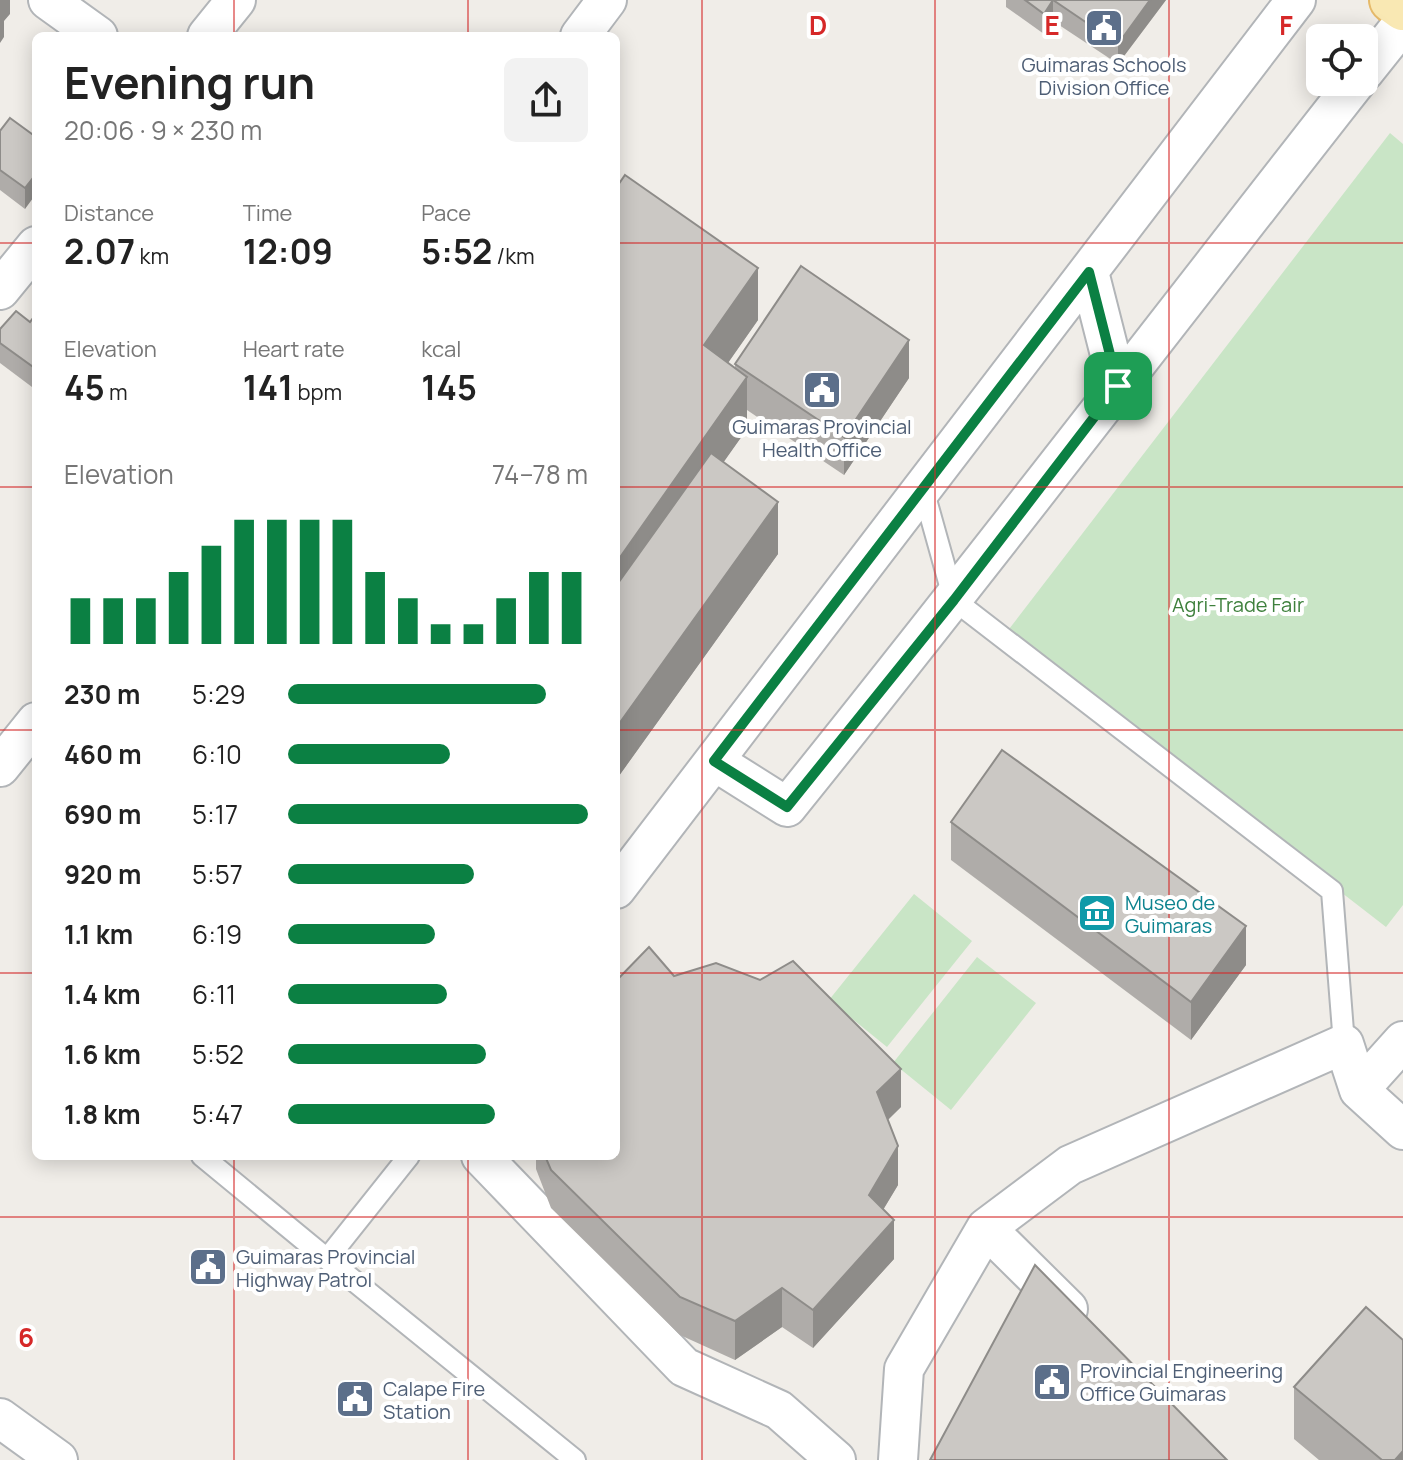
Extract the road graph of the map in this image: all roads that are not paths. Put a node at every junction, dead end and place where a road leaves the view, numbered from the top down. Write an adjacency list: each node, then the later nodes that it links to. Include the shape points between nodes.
1 (48, 0): 8 (street)
2 (236, 0): 9 (street)
3 (607, 0): 10 (street)
4 (1296, 0): 14 (street)
5 (1392, 0): 6 (main road)
6 (1403, 8)
7 (1403, 23): 11 (street)
8 (92, 32)
9 (210, 32)
10 (583, 32)
11 (1378, 54)
12 (1345, 96): 16 (street)
13 (32, 251): 15 (street)
14 (1089, 272): 16 (street); 17 (street)
15 (0, 290)
16 (1118, 386): 18 (street)
17 (923, 489): 18 (lane); 20 (street)
18 (954, 600): 20 (street, via 787,807); 24 (lane, via 1332,891)
19 (32, 727): 21 (street)
20 (714, 761): 22 (street)
21 (0, 767)
22 (620, 884)
23 (1403, 1041): 25 (street)
24 (1344, 1044): 25 (street); 30 (street, via 1070,1165)
25 (1359, 1090): 26 (street)
26 (1403, 1130)
27 (207, 1160): 31 (lane)
28 (406, 1160): 31 (lane)
29 (485, 1160): 36 (street, via 684,1367 779,1410)
30 (986, 1228): 32 (street); 37 (street, via 904,1369)
31 (327, 1259): 35 (lane)
32 (1097, 1339)
33 (0, 1418): 34 (street)
34 (58, 1460)
35 (575, 1460)
36 (836, 1460)
37 (898, 1460)

